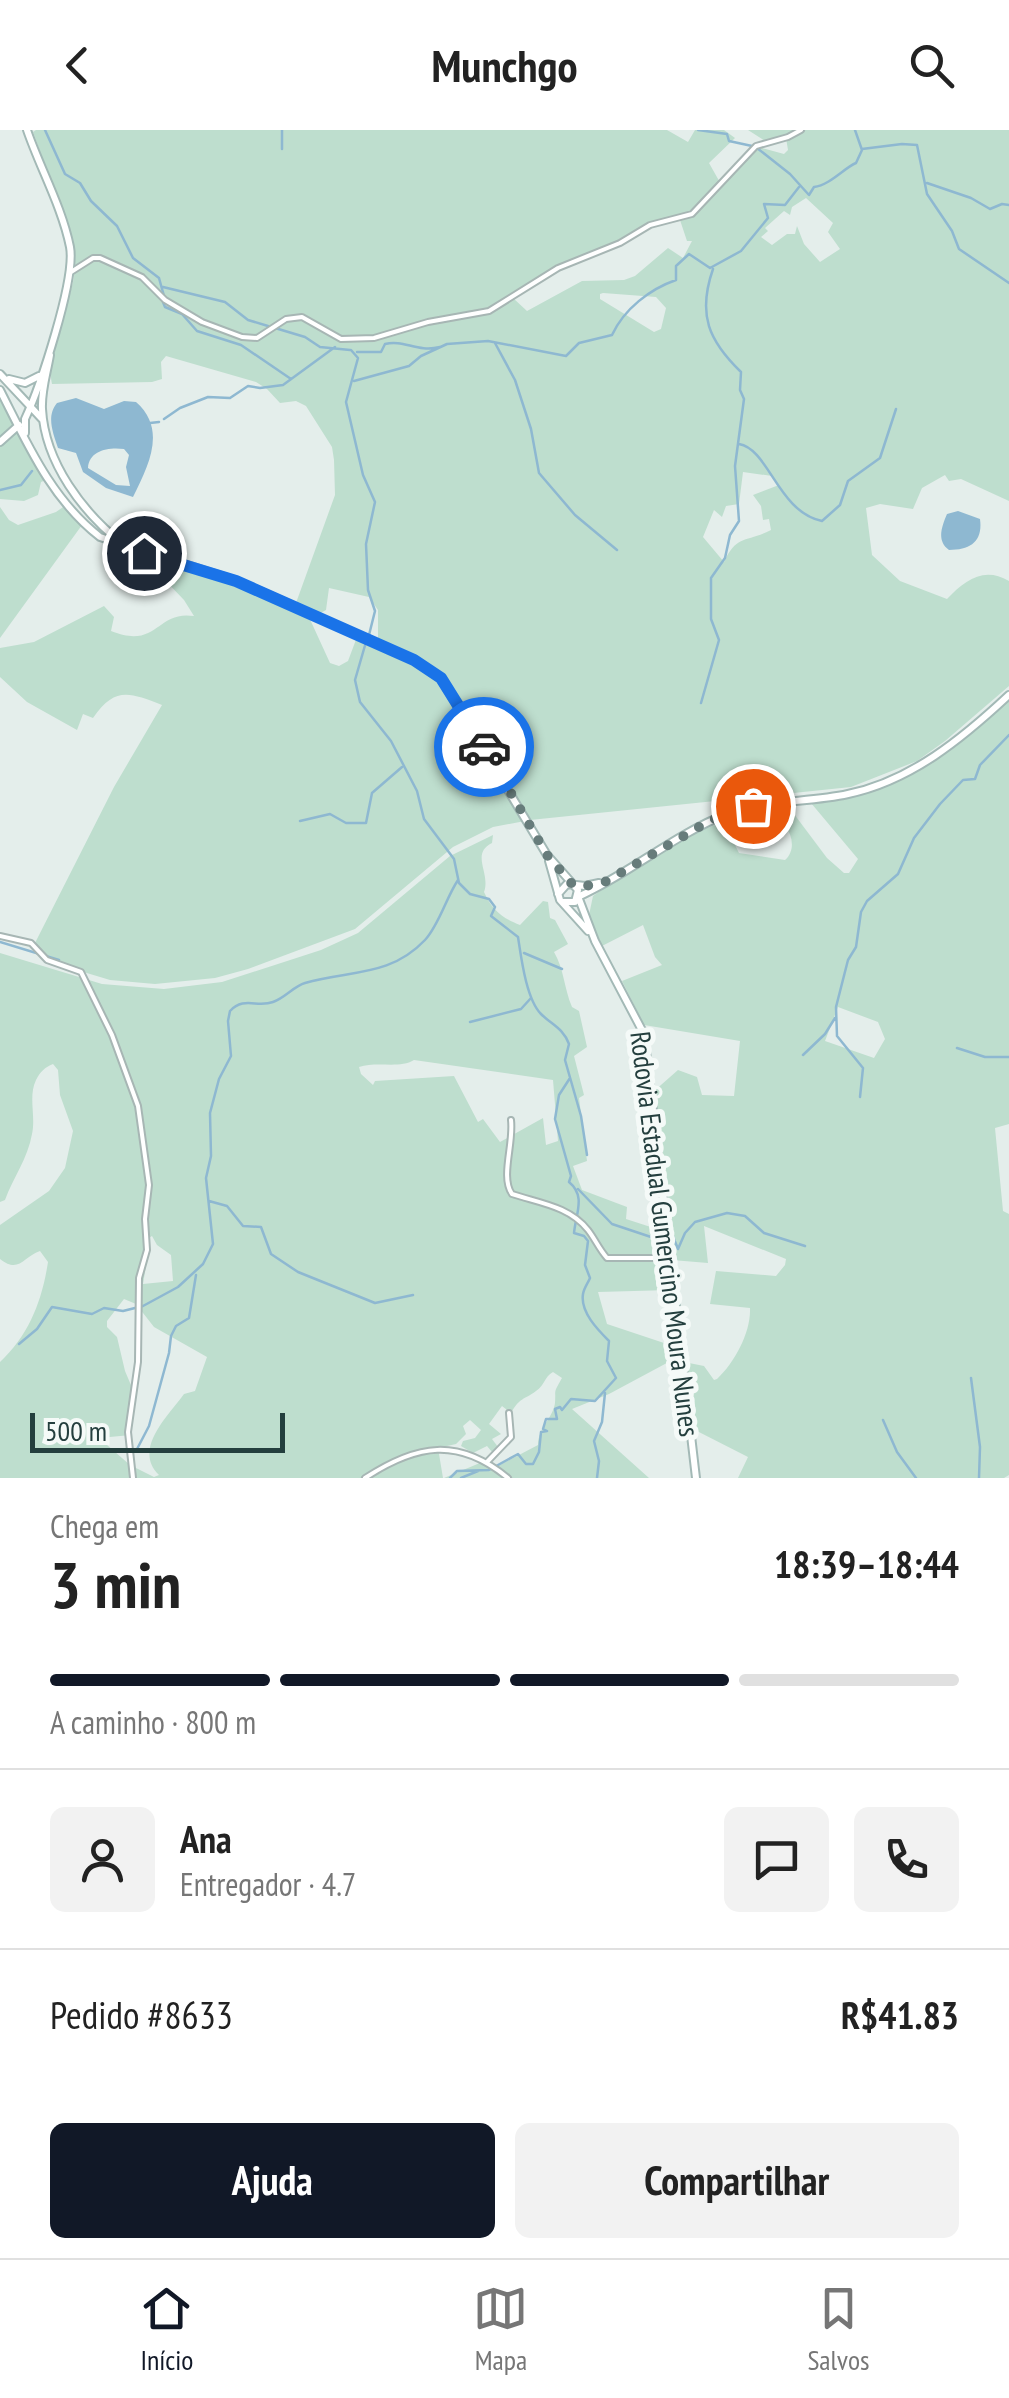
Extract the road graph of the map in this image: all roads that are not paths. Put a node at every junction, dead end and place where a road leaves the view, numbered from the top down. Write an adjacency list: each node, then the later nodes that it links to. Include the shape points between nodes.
1 (27, 130): 3 (main road, Rodovia Estadual Gumercino Moura Nunes, via 68,236)
2 (801, 130): 3 (street, via 756,146 692,214 650,225 558,268 489,311 374,338 340,339 302,317 257,338 242,337 198,320 142,276 100,258)
3 (71, 272): 4 (main road, Rodovia Estadual Gumercino Moura Nunes)
4 (52, 339): 6 (main road, Rodovia Estadual Gumercino Moura Nunes); 10 (main road, Rodovia Estadual Gumercino Moura Nunes)
5 (2, 375): 6 (main road, via 25,383); 8 (main road)
6 (40, 375): 8 (main road, Rodovia Estadual Gumercino Moura Nunes)
7 (0, 390): 11 (main road, Rodovia Estadual Gumercino Moura Nunes)
8 (31, 405): 9 (main road, Rodovia Estadual Gumercino Moura Nunes); 10 (main road)
9 (25, 418): 10 (main road); 11 (main road); 12 (main road, Rodovia Estadual Gumercino Moura Nunes)
10 (42, 419): 14 (main road, Rodovia Estadual Gumercino Moura Nunes)
11 (18, 426): 12 (main road, Rodovia Estadual Gumercino Moura Nunes); 13 (main road)
12 (26, 439): 15 (main road, Rodovia Estadual Gumercino Moura Nunes)
13 (0, 442)
14 (52, 452): 15 (main road, via 44,463); 16 (main road, Rodovia Estadual Gumercino Moura Nunes)
15 (33, 455): 17 (main road, Rodovia Estadual Gumercino Moura Nunes)
16 (103, 528): 17 (main road); 18 (main road, Rodovia Estadual Gumercino Moura Nunes)
17 (97, 535): 18 (main road, Rodovia Estadual Gumercino Moura Nunes)
18 (127, 548): 20 (main road, Rodovia Estadual Gumercino Moura Nunes, via 236,581 431,670)
19 (1009, 694): 21 (main road, via 940,752 890,780 848,794 738,810)
20 (547, 855): 22 (main road, Rodovia Estadual Gumercino Moura Nunes); 24 (main road, Rodovia Estadual Gumercino Moura Nunes)
21 (605, 882): 22 (main road); 23 (main road)
22 (573, 885): 24 (main road, via 564,885); 25 (main road, Rodovia Estadual Gumercino Moura Nunes)
23 (594, 890): 25 (main road); 26 (main road)
24 (560, 898): 25 (main road, via 572,904); 28 (main road, Rodovia Estadual Gumercino Moura Nunes)
25 (578, 898): 26 (main road, Rodovia Estadual Gumercino Moura Nunes)
26 (586, 917): 28 (main road, Rodovia Estadual Gumercino Moura Nunes)
27 (0, 936): 33 (street, via 32,943 47,960 81,972 141,1116 150,1189 128,1432)
28 (595, 941): 30 (main road, Rodovia Estadual Gumercino Moura Nunes, via 644,1034)
29 (511, 1120): 30 (street, via 506,1177 512,1194 572,1216 607,1258)
30 (672, 1258): 36 (main road, Rodovia Estadual Gumercino Moura Nunes)
31 (509, 1413): 32 (street, via 512,1438)
32 (486, 1462): 34 (street, via 439,1449); 35 (street)
33 (133, 1478)
34 (365, 1478)
35 (508, 1478)
36 (696, 1478)

